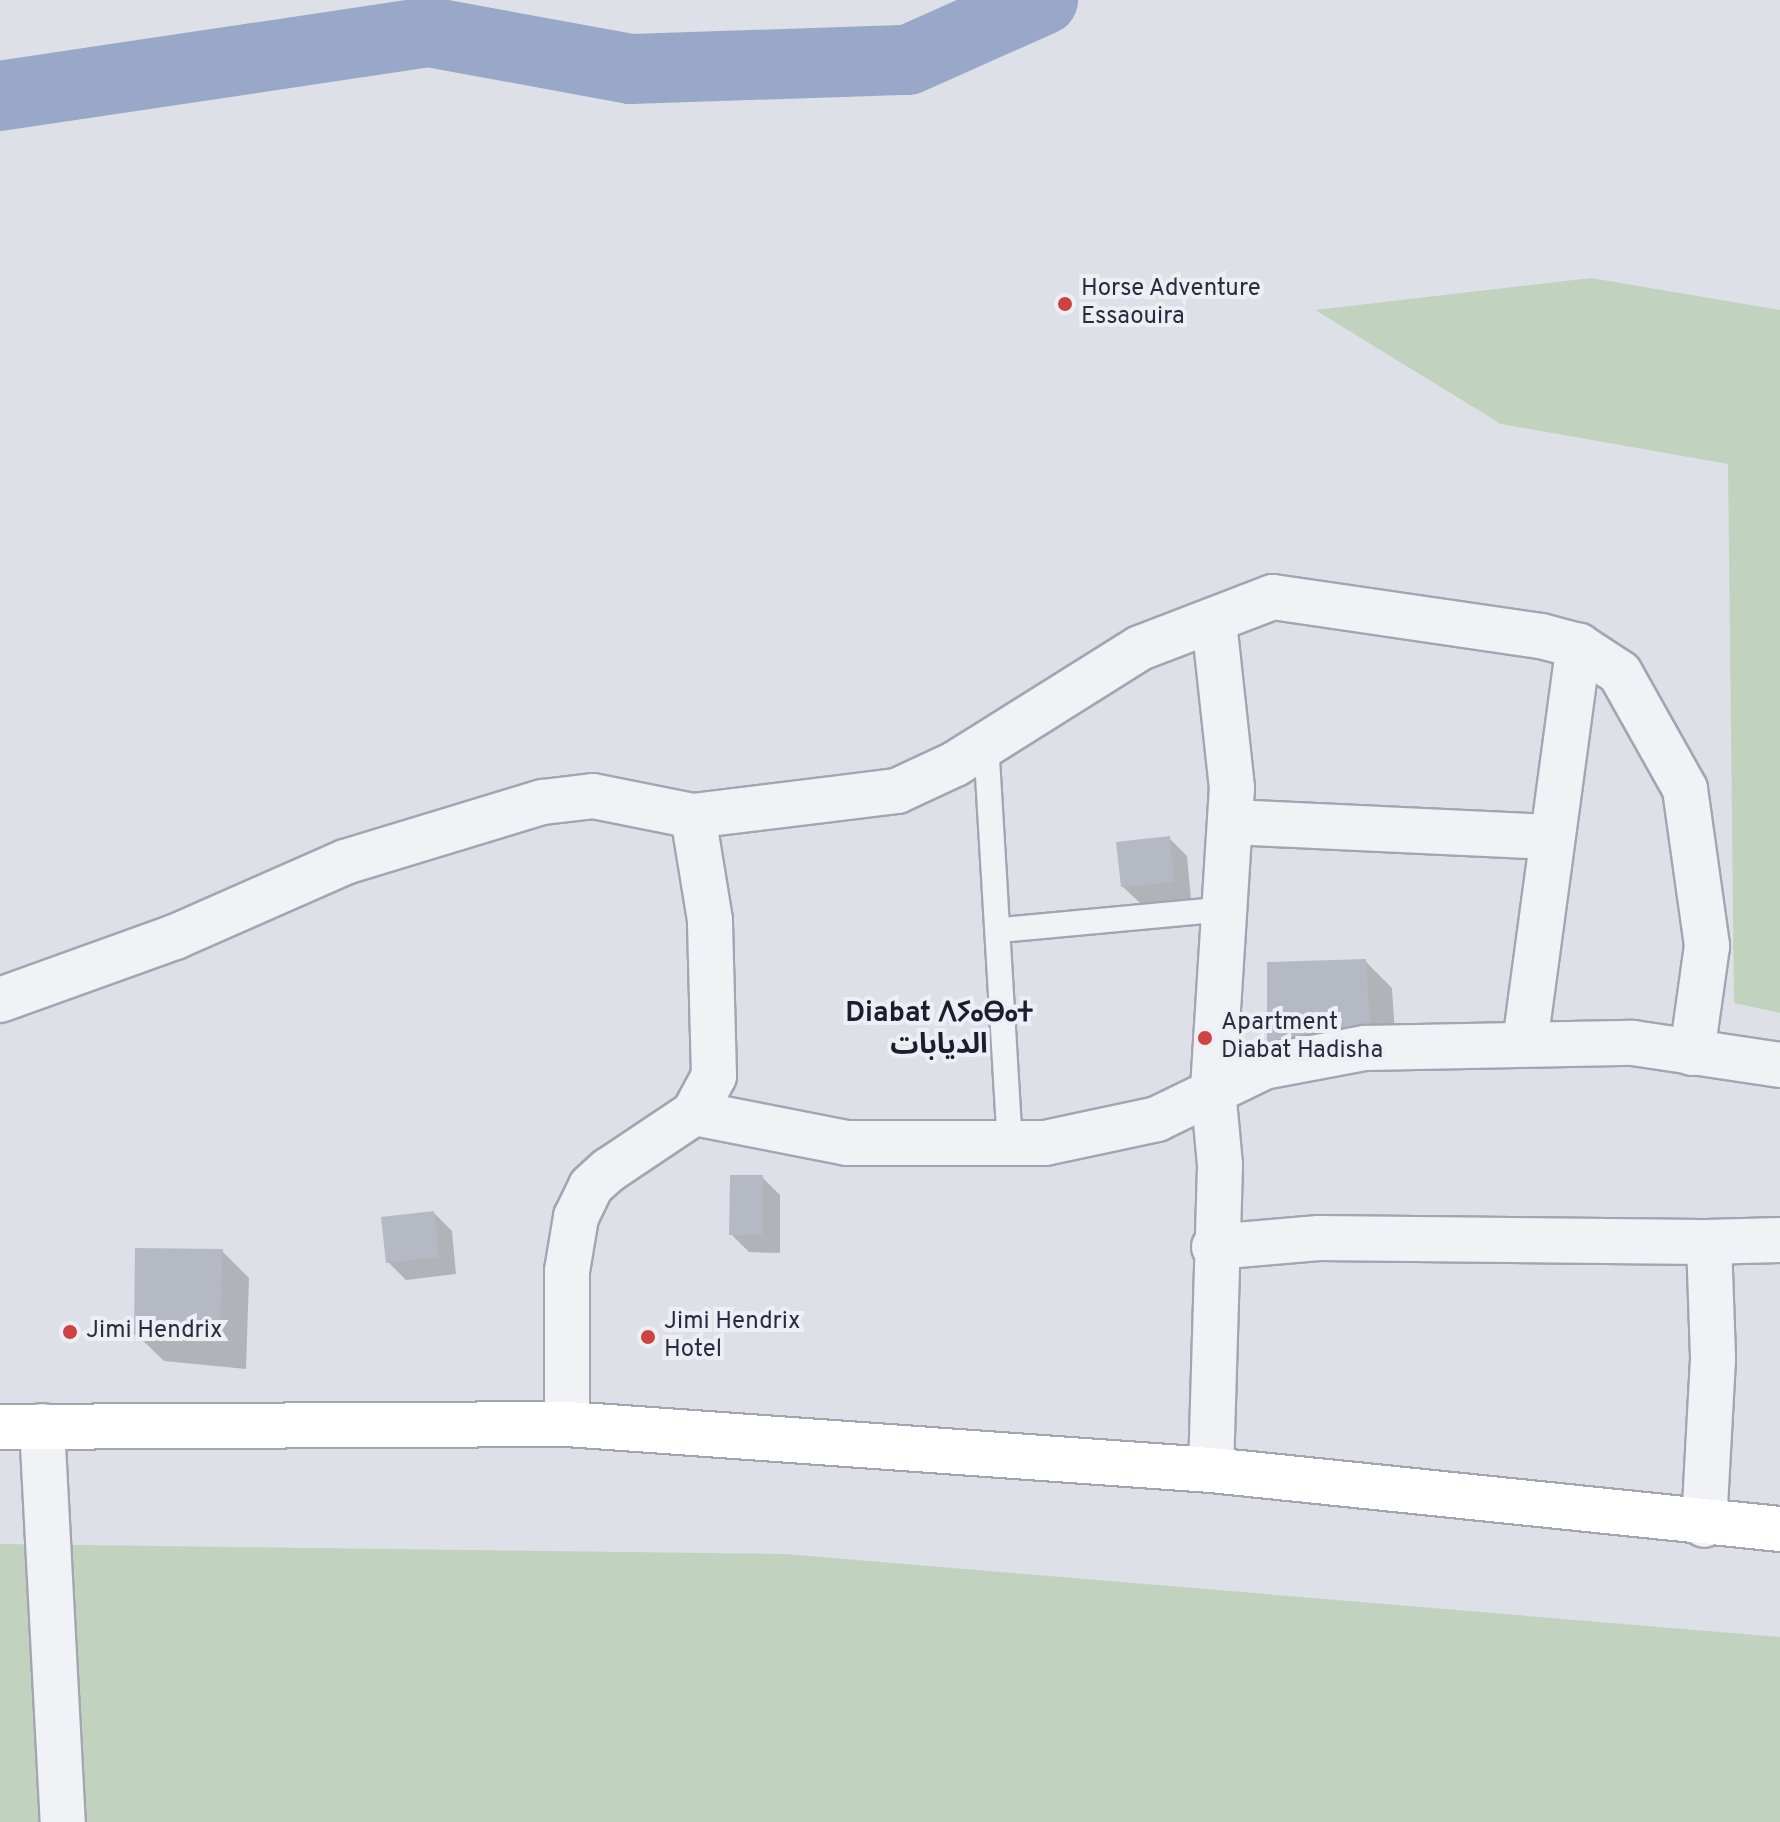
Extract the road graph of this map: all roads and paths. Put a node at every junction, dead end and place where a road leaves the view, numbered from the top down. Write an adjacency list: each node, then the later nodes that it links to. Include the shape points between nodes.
1 (1214, 621): 2 (street, via 1260,599 1296,598); 3 (street, via 1128,655); 5 (street, via 1228,718)
2 (1579, 646): 6 (street); 11 (street, via 1620,673 1685,789 1707,946)
3 (986, 742): 4 (street, via 897,791); 8 (lane)
4 (693, 816): 9 (street, via 593,796 543,802 345,862 175,937); 14 (street, via 710,920 718,1053)
5 (1232, 822): 6 (street); 7 (street)
6 (1550, 837): 10 (street)
7 (1227, 909): 8 (lane); 13 (street)
8 (1001, 930): 15 (lane)
9 (0, 1000)
10 (1525, 1043): 11 (street, via 1633,1043); 13 (street, via 1322,1054 1264,1067)
11 (1692, 1053): 12 (street)
12 (1780, 1065)
13 (1213, 1089): 15 (street, via 1157,1119 1088,1137); 18 (street, via 1220,1165)
14 (694, 1113): 15 (street, via 847,1143); 19 (street, via 609,1170 591,1186 576,1217 567,1271)
15 (1010, 1145)
16 (1780, 1240): 17 (street)
17 (1709, 1242): 18 (street, via 1319,1238); 22 (street, via 1713,1359)
18 (1214, 1247): 21 (street)
19 (567, 1424): 20 (street); 21 (street)
20 (21, 1427): 24 (street)
21 (1211, 1470): 22 (street)
22 (1704, 1525): 23 (street)
23 (1780, 1529)
24 (63, 1822)

